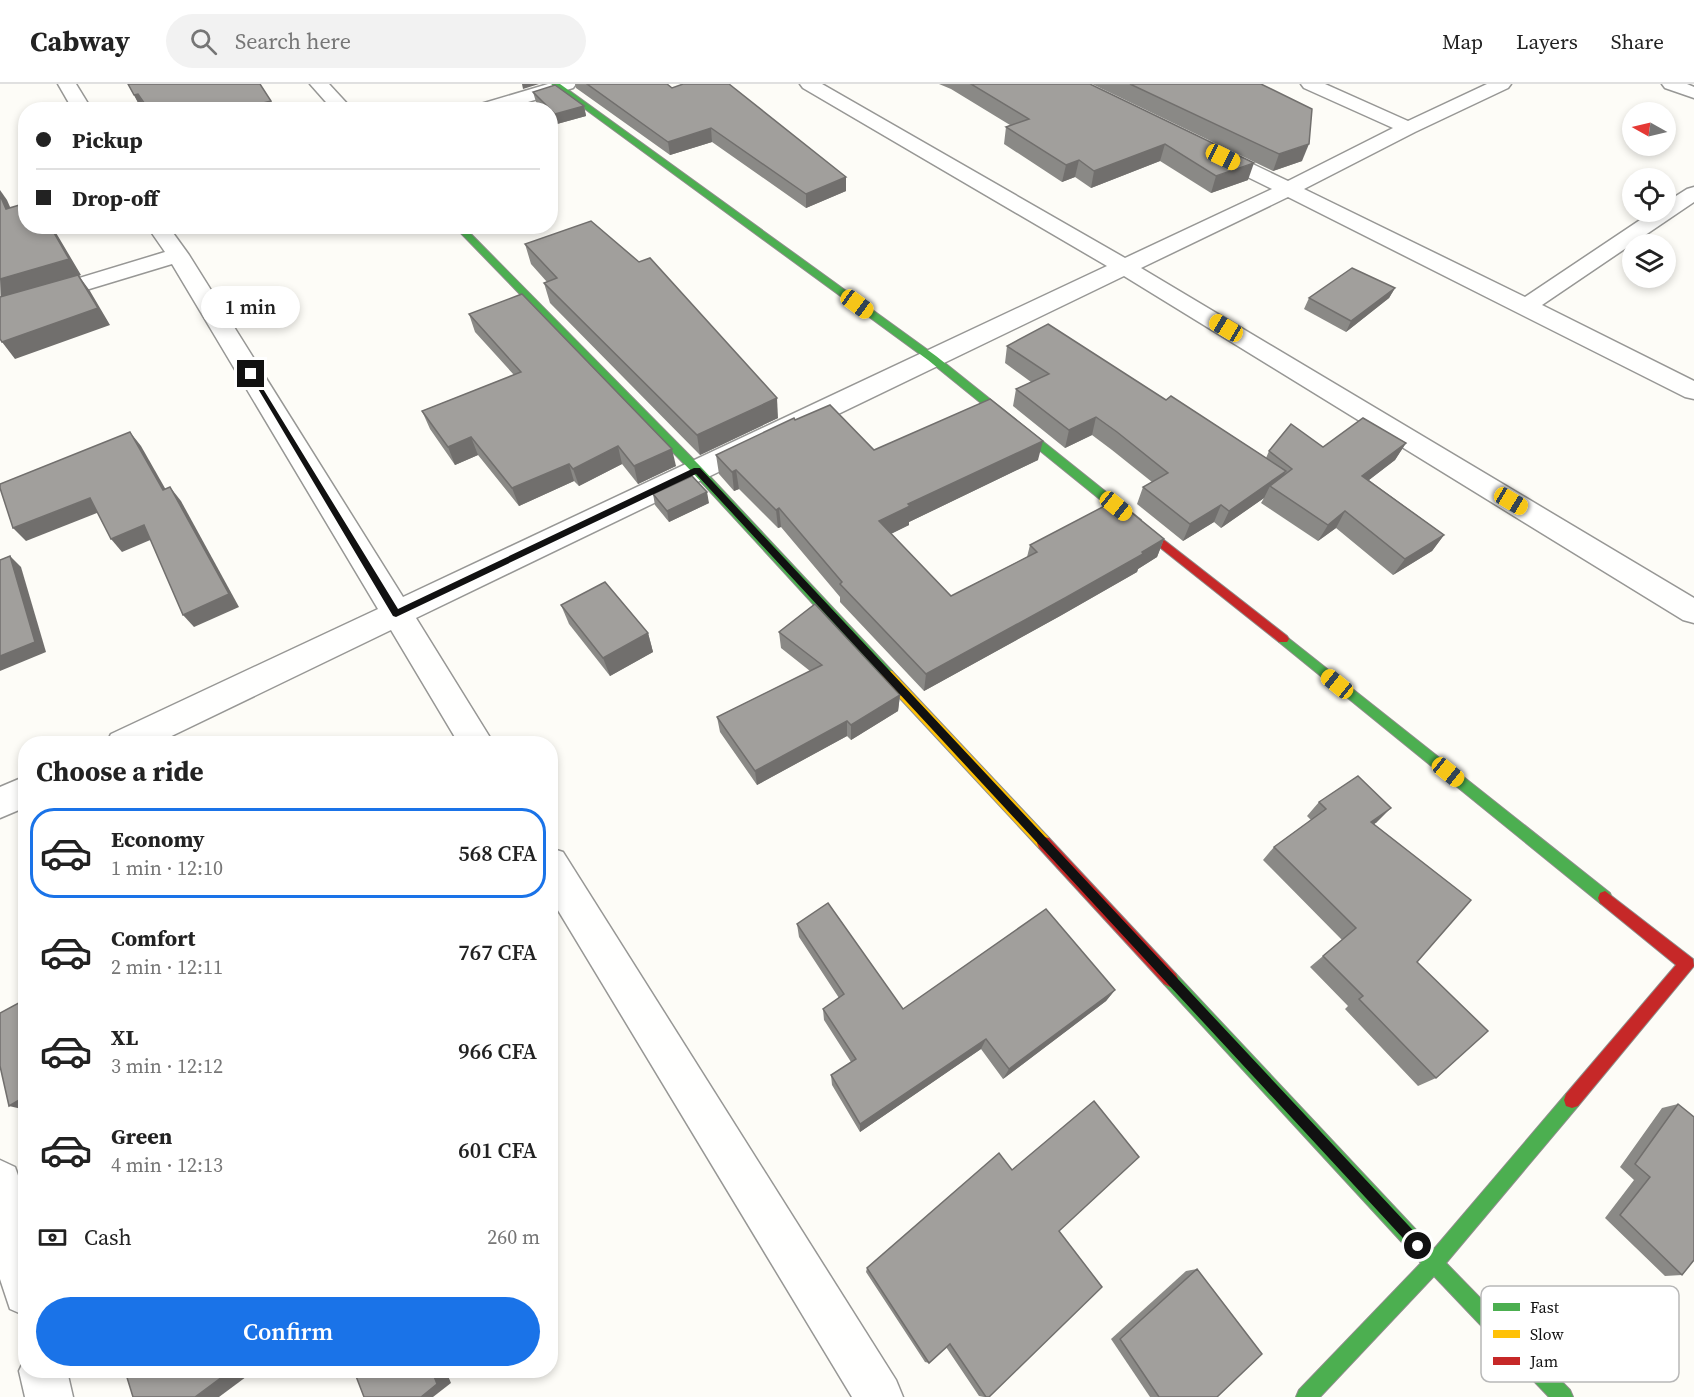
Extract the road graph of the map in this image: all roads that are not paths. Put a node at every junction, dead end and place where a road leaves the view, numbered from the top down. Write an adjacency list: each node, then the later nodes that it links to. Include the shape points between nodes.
1 (67, 84): 9 (street)
2 (319, 84): 10 (street)
3 (809, 84): 19 (street)
4 (1310, 84): 12 (street)
5 (1502, 84): 12 (street)
6 (1671, 84): 8 (street)
7 (560, 85): 11 (street); 22 (street)
8 (1694, 93)
9 (77, 102)
10 (336, 102)
11 (506, 102)
12 (1408, 128): 14 (street)
13 (1191, 142): 14 (street)
14 (1288, 189): 19 (street); 20 (street)
15 (1694, 194): 20 (street)
16 (164, 234): 18 (street)
17 (466, 234): 24 (street)
18 (178, 255): 21 (street); 26 (street)
19 (1124, 267): 22 (street); 25 (street)
20 (1526, 306): 23 (street)
21 (0, 309)
22 (932, 358): 24 (street); 32 (street)
23 (1694, 391)
24 (697, 470): 26 (street); 35 (street)
25 (1694, 612)
26 (396, 613): 27 (street); 28 (street)
27 (140, 736)
28 (472, 736)
29 (18, 795): 30 (street)
30 (0, 803)
31 (558, 877): 40 (street)
32 (1692, 963): 35 (street)
33 (0, 1182): 34 (street)
34 (18, 1259)
35 (1434, 1263): 36 (street); 41 (street)
36 (1481, 1312)
37 (45, 1378): 39 (street)
38 (1549, 1382): 42 (street)
39 (49, 1397)
40 (879, 1397)
41 (1306, 1397)
42 (1563, 1397)

